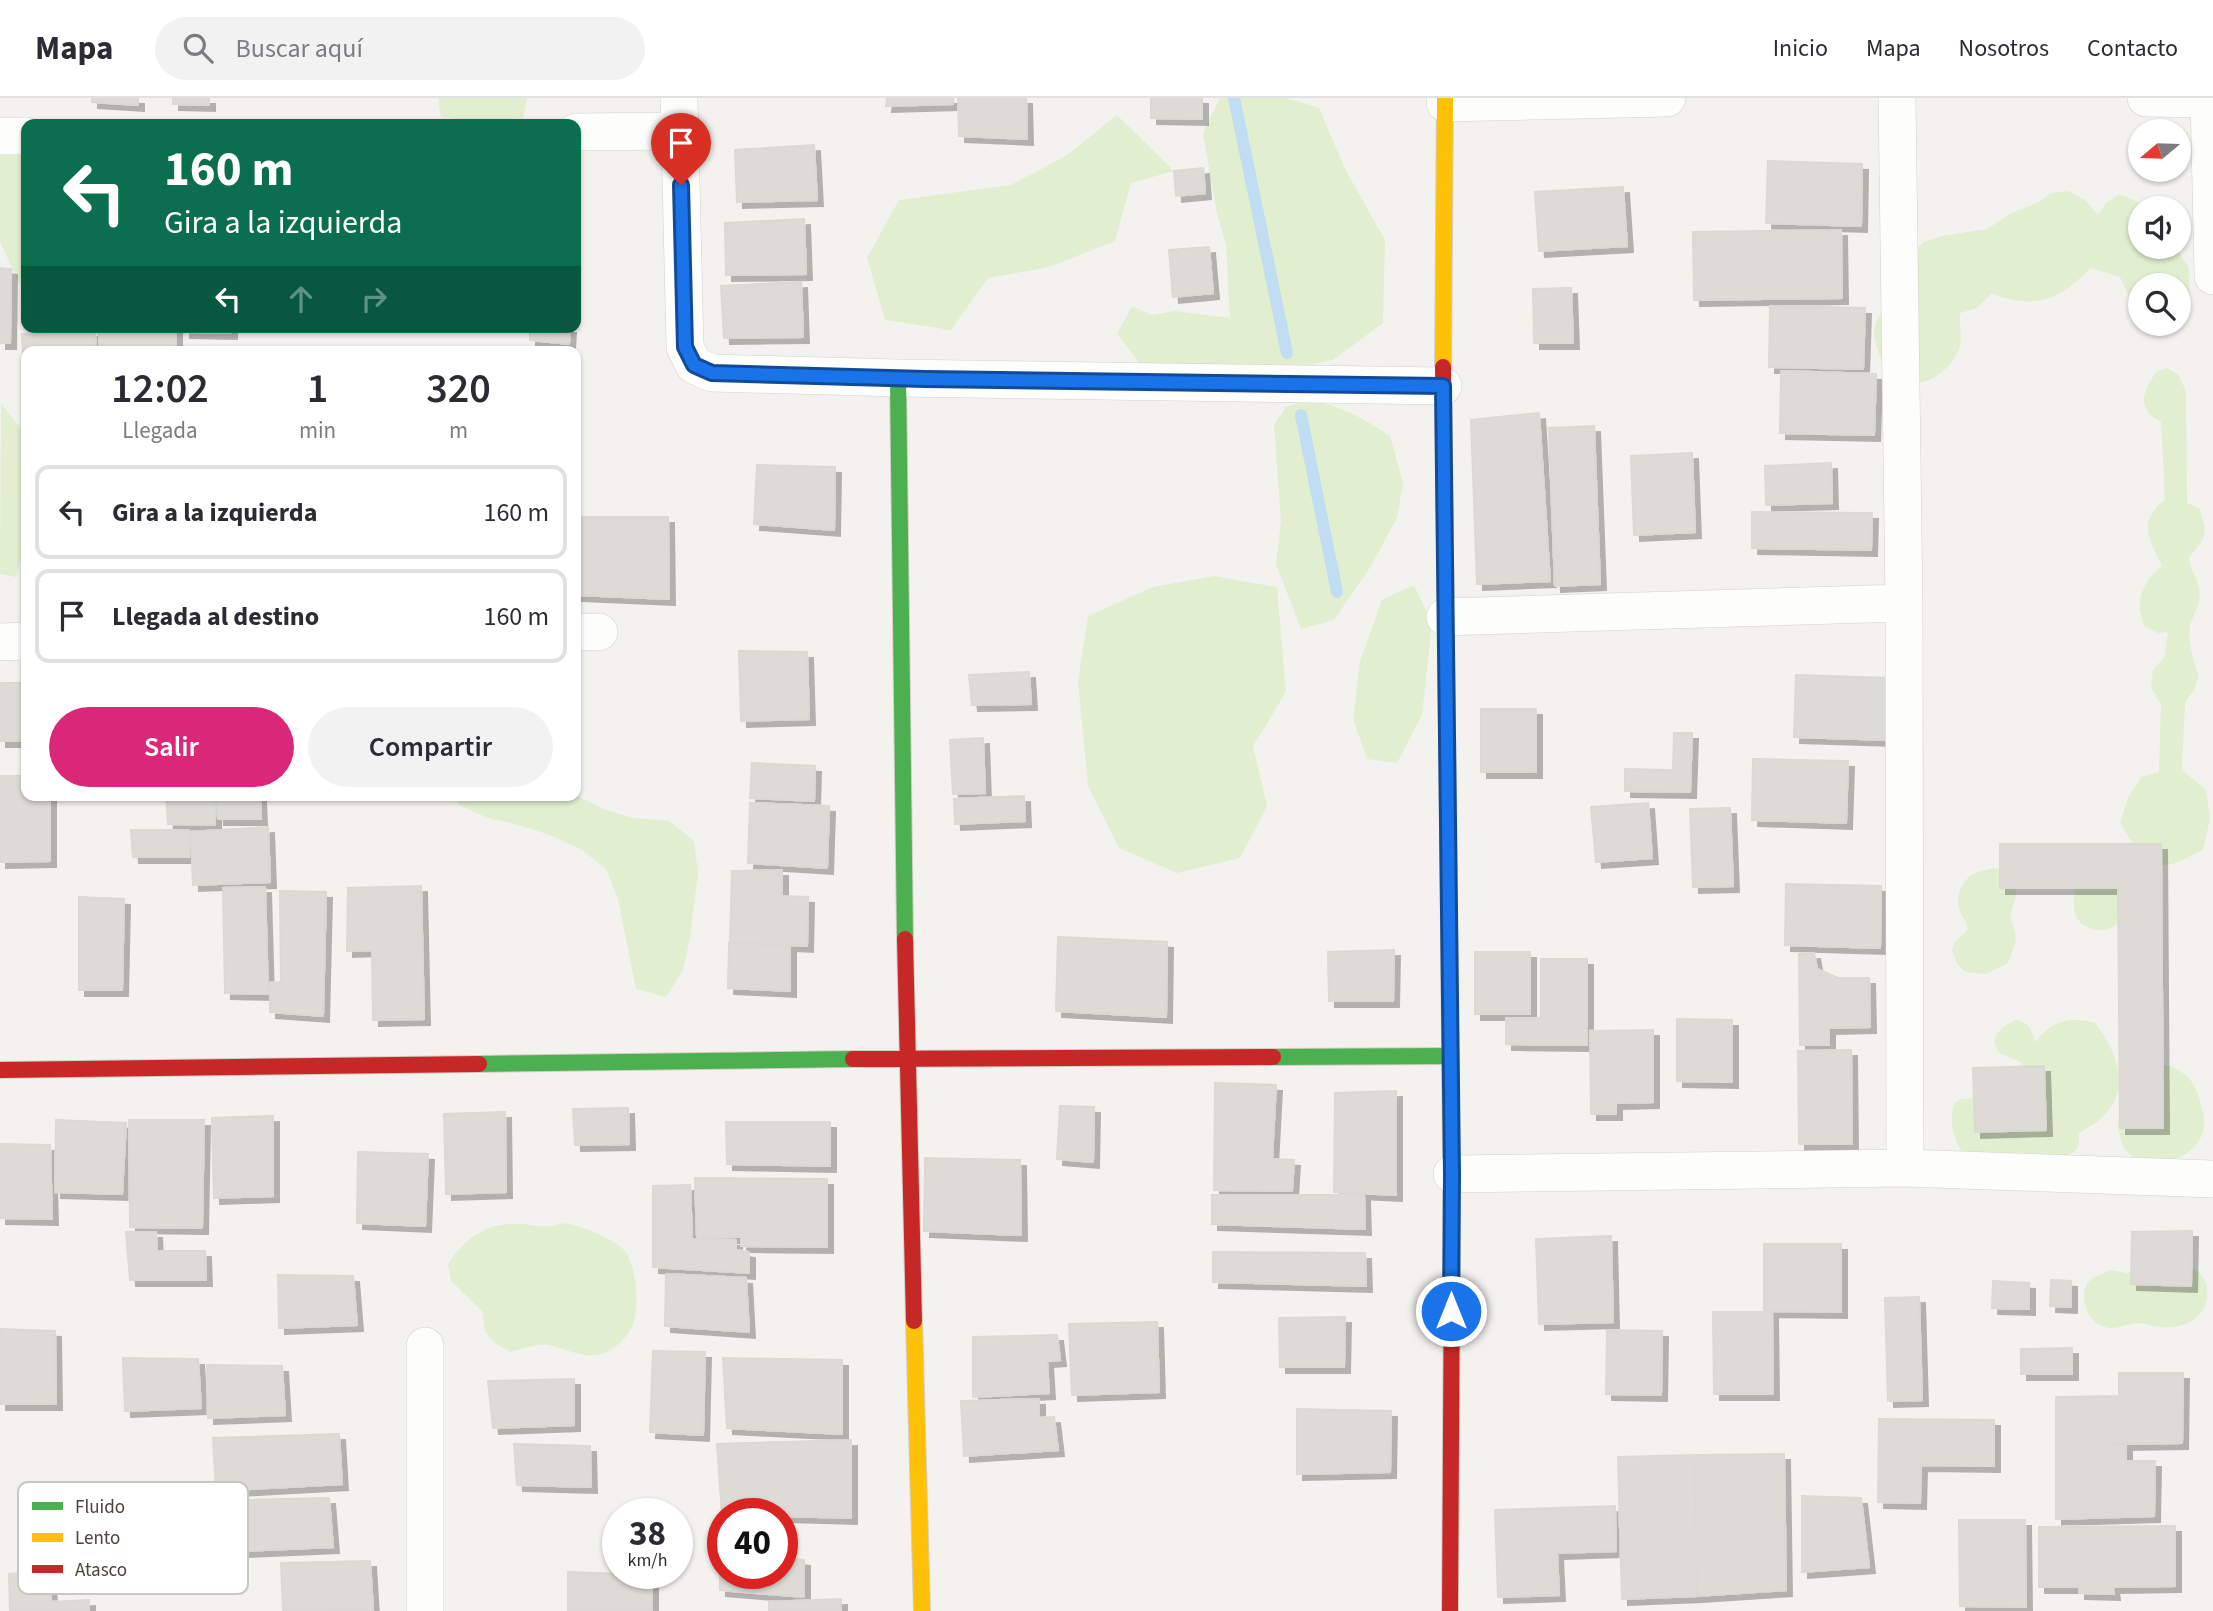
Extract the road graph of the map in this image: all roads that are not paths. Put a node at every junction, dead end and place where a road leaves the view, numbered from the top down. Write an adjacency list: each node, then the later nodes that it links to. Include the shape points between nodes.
1 (1667, 98): 5 (street)
2 (1897, 98): 13 (street)
3 (2146, 98): 4 (street)
4 (2209, 99): 10 (street)
5 (1445, 100): 12 (street)
6 (680, 115): 7 (street); 11 (street, via 685,347 694,365 712,373)
7 (581, 131)
8 (0, 136): 9 (street)
9 (21, 136)
10 (2213, 276)
11 (898, 378): 12 (street); 18 (street)
12 (1443, 386): 14 (street)
13 (1904, 603): 14 (street); 20 (street)
14 (1444, 617): 17 (street)
15 (21, 641): 16 (street)
16 (0, 642)
17 (1450, 1056): 18 (street); 21 (street)
18 (907, 1058): 19 (street); 25 (street)
19 (0, 1070)
20 (1905, 1168): 21 (street); 22 (street)
21 (1452, 1174): 26 (street)
22 (2213, 1179)
23 (425, 1346): 24 (street)
24 (425, 1611)
25 (922, 1611)
26 (1450, 1611)

